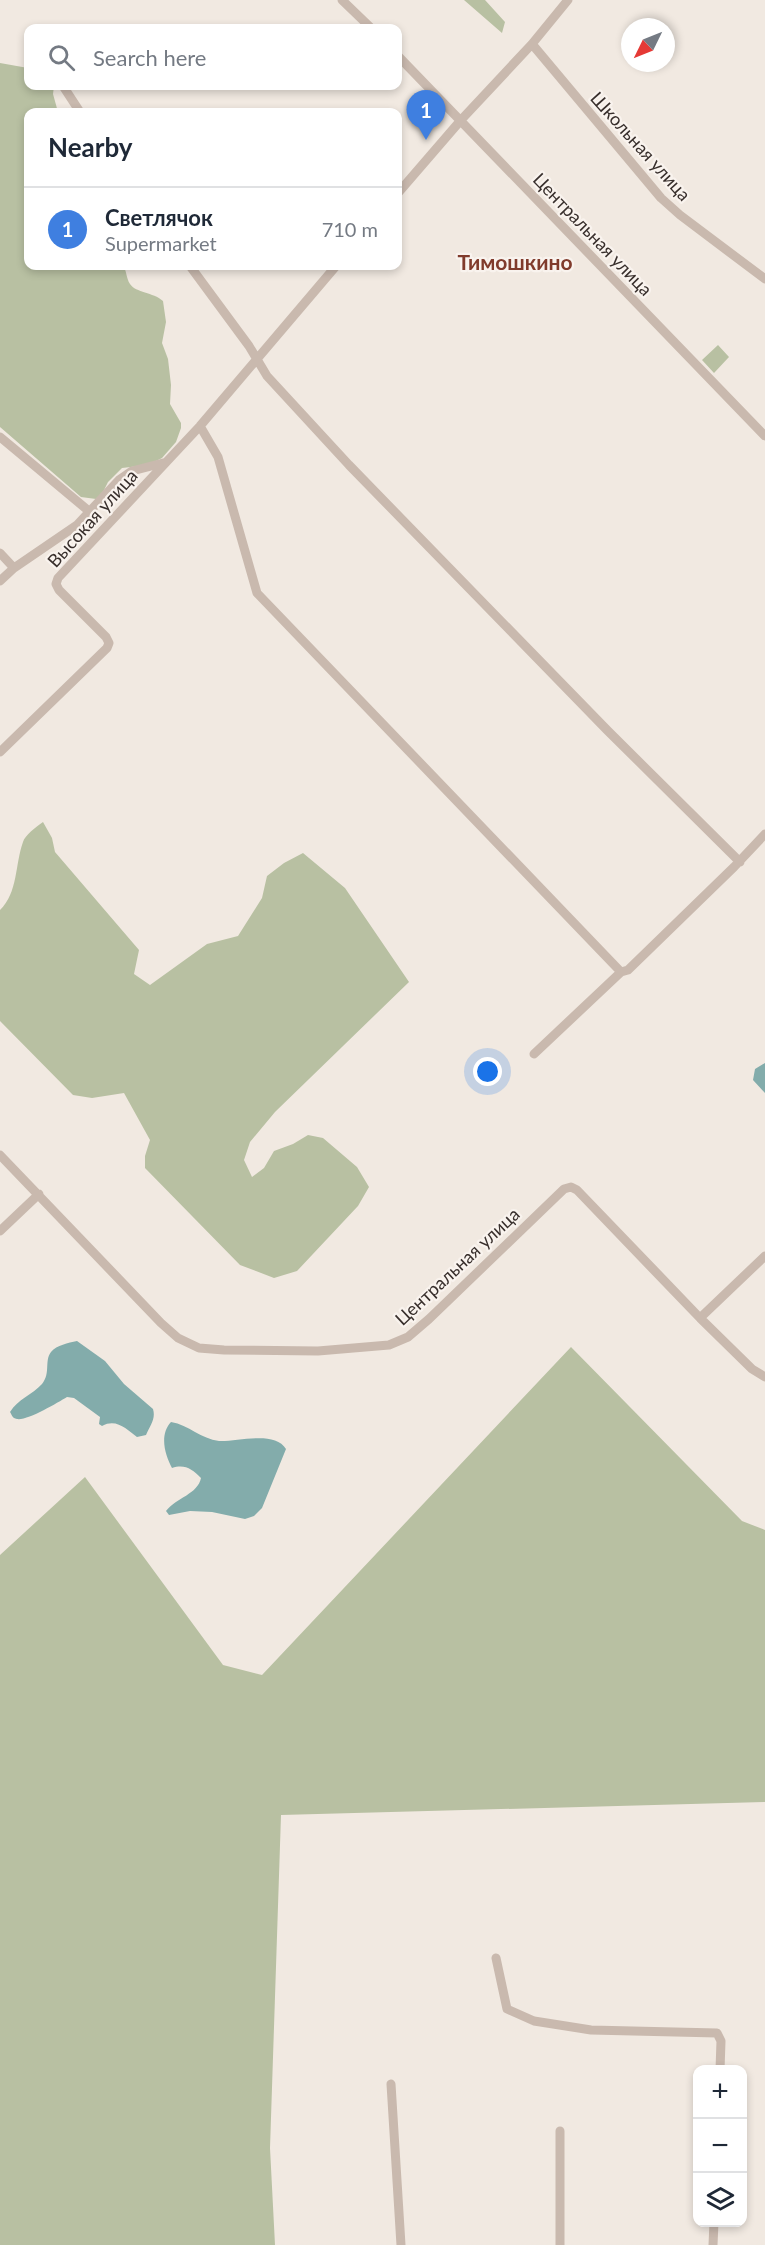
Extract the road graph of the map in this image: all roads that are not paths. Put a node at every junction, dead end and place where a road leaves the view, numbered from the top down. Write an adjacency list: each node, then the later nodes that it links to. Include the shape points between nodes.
1 (342, 0): 3 (street)
2 (568, 0): 4 (street)
3 (367, 24)
4 (532, 44): 8 (street); 12 (street, Школьная улица, via 661,198)
5 (402, 60): 8 (street, Центральная улица)
6 (66, 90): 7 (street)
7 (77, 108)
8 (461, 120): 9 (street); 15 (street, Центральная улица)
9 (402, 188)
10 (193, 270): 13 (street)
11 (333, 270): 13 (street)
12 (765, 279)
13 (256, 360): 14 (street); 24 (street, via 349,465)
14 (200, 426): 17 (street); 25 (street, via 218,457 257,593)
15 (765, 436)
16 (0, 437): 18 (street)
17 (165, 462): 18 (street, via 132,471); 22 (street, Высокая улица, via 56,584 106,637 107,648)
18 (90, 512): 20 (street, via 56,541)
19 (0, 553): 20 (street)
20 (14, 567): 21 (street)
21 (0, 581)
22 (0, 752)
23 (765, 834): 24 (street)
24 (740, 862): 25 (street, via 628,970)
25 (621, 972): 26 (street)
26 (534, 1054)
27 (0, 1155): 28 (street)
28 (39, 1194): 29 (street); 31 (street, Центральная улица, via 161,1323 178,1338 199,1348 318,1351 389,1345 408,1337 564,1189 572,1187)
29 (0, 1231)
30 (765, 1256): 31 (street)
31 (700, 1318): 32 (street, Центральная улица)
32 (765, 1377)
33 (496, 1958): 34 (street, via 507,2009 534,2020 591,2030 717,2032 721,2041)
34 (720, 2065)
35 (391, 2084): 38 (street)
36 (560, 2131): 39 (street)
37 (714, 2227): 40 (street)
38 (401, 2245)
39 (560, 2245)
40 (713, 2245)

